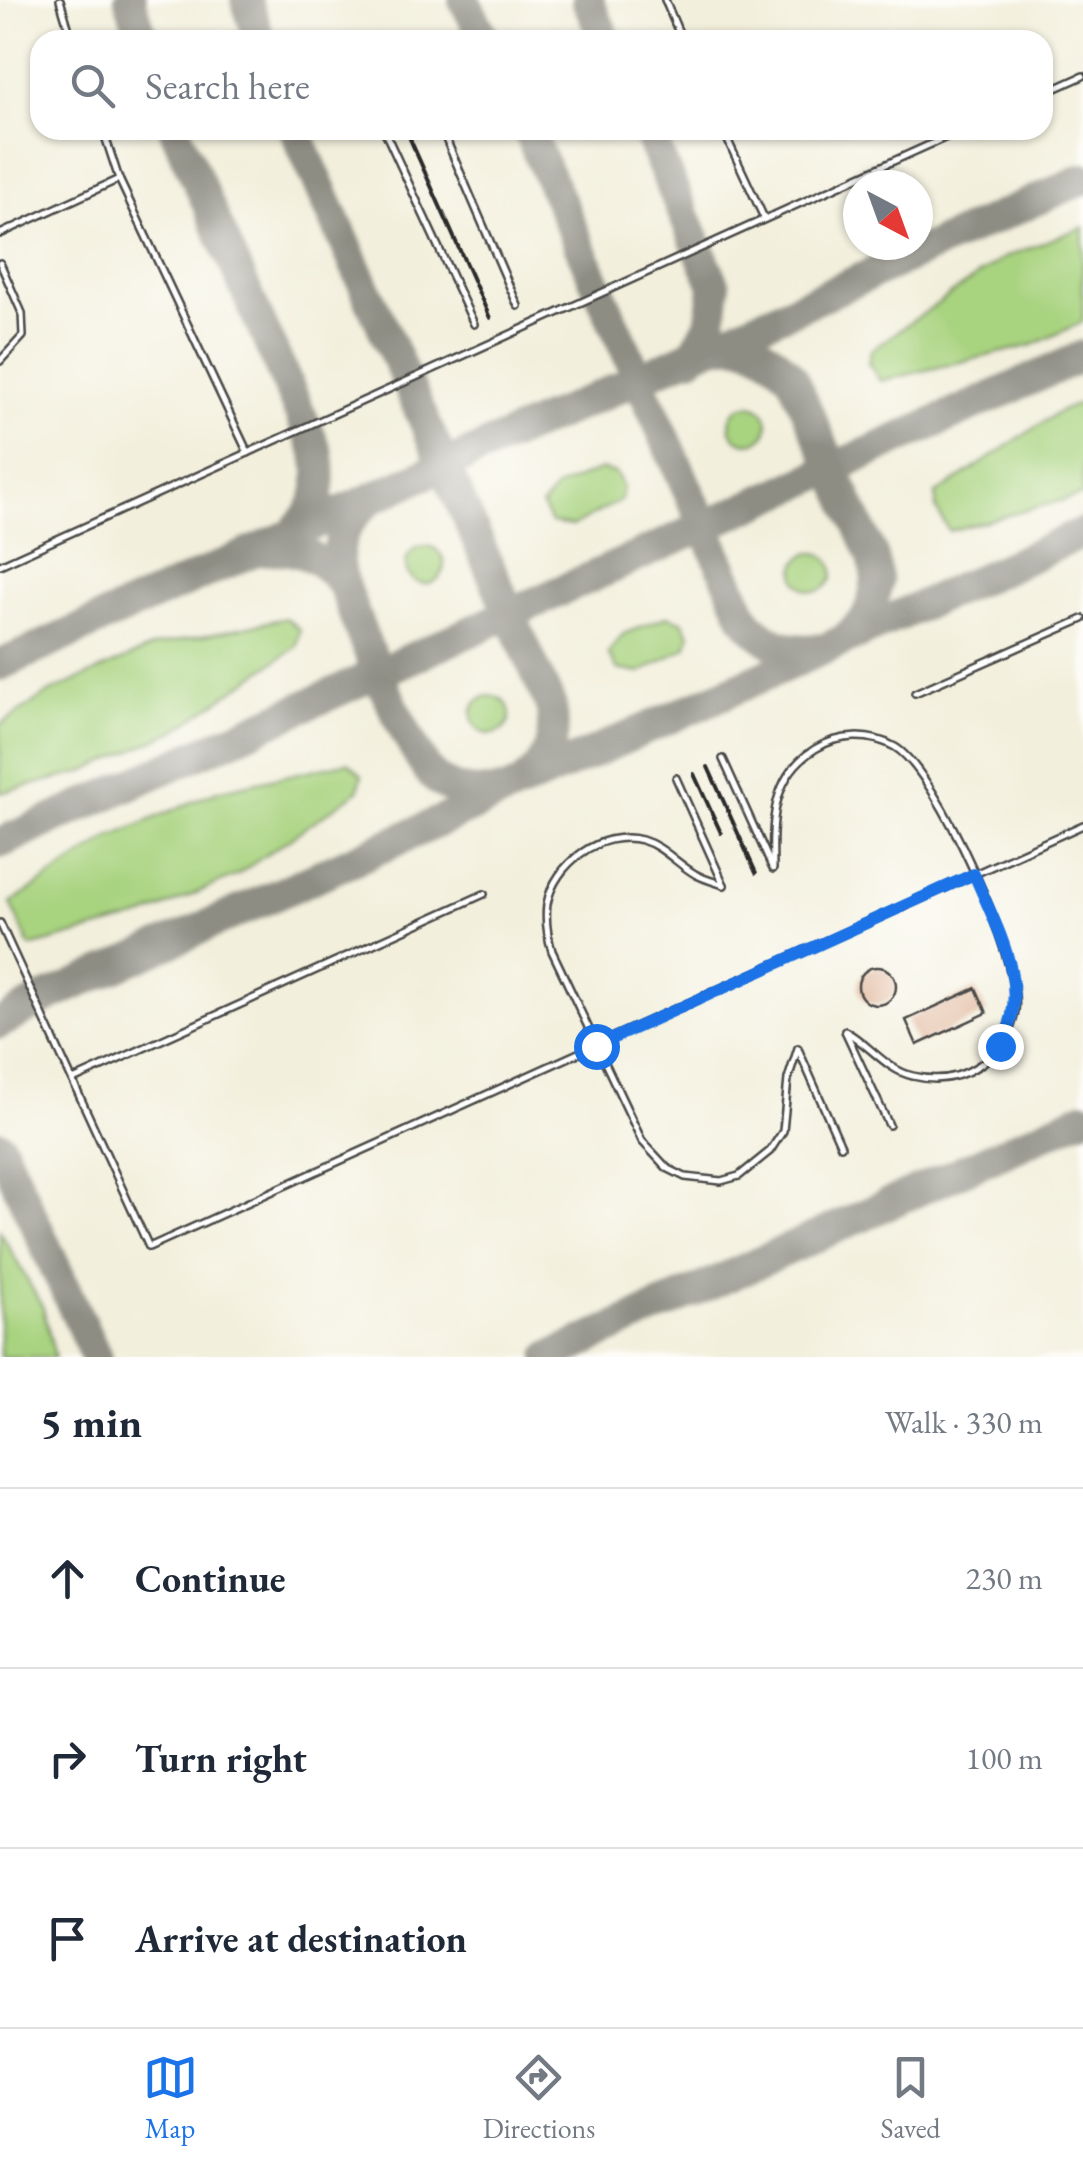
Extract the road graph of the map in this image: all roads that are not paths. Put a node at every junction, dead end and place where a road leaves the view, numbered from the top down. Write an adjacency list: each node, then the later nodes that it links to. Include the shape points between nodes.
1 (60, 0): 3 (lane)
2 (666, 0): 4 (lane)
3 (69, 30)
4 (678, 30)
5 (1083, 76): 6 (lane)
6 (1053, 90)
7 (106, 140): 12 (lane)
8 (389, 140): 17 (lane)
9 (446, 140): 16 (lane)
10 (728, 140): 13 (lane)
11 (940, 140): 13 (lane)
12 (119, 179): 14 (lane); 19 (lane)
13 (764, 218): 19 (lane)
14 (0, 234)
15 (0, 263): 18 (lane, via 22,313 23,336)
16 (518, 306)
17 (474, 324)
18 (0, 361)
19 (248, 453): 20 (lane)
20 (0, 565)
21 (1083, 619): 22 (lane)
22 (914, 694)
23 (723, 760): 26 (lane, via 773,869 775,805 786,776 805,755 854,737 895,748 935,794)
24 (676, 778): 29 (lane, via 724,886 639,839 600,842 562,871 548,902 548,936)
25 (1083, 824): 26 (lane)
26 (974, 874): 29 (lane); 31 (lane, via 1014,977 1015,1011 987,1060 939,1080 894,1069 845,1031)
27 (484, 894): 30 (lane)
28 (0, 923): 30 (lane)
29 (596, 1046): 30 (lane, via 150,1247); 32 (lane, via 653,1157 685,1177 721,1181 756,1165 783,1131 798,1048)
30 (73, 1080)
31 (889, 1125)
32 (841, 1146)

